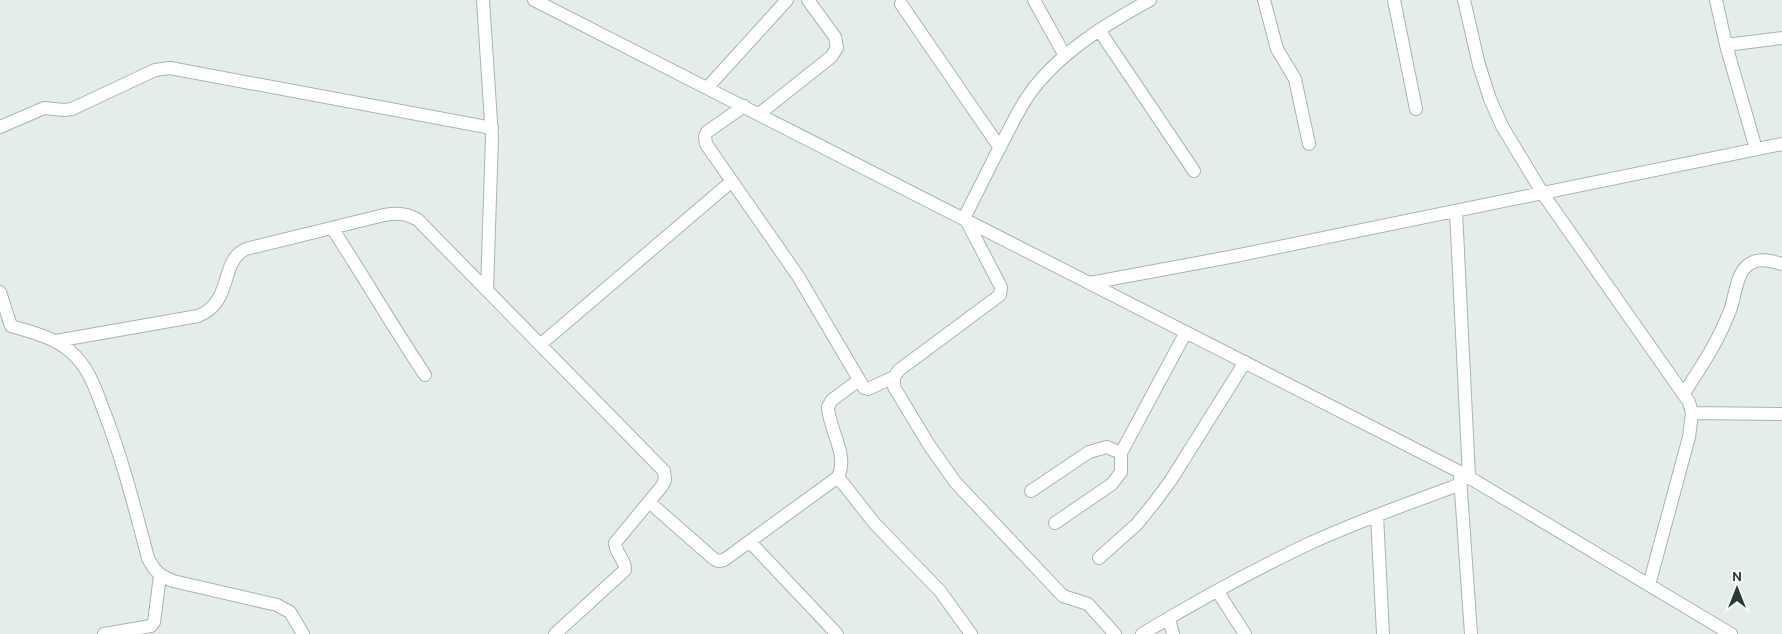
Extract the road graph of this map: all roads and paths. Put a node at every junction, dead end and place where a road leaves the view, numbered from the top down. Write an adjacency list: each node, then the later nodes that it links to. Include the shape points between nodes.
1 (483, 0): 22 (street)
2 (534, 0): 17 (street)
3 (787, 0): 17 (street)
4 (808, 0): 20 (street, via 835,37 836,48 831,57)
5 (1034, 0): 16 (street)
6 (1150, 0): 11 (street)
7 (1264, 0): 23 (street, via 1278,49 1295,79)
8 (1394, 0): 19 (street)
9 (1464, 0): 29 (street, via 1490,99 1506,134)
10 (1716, 0): 15 (street)
11 (1136, 3): 13 (street)
12 (900, 4): 25 (street)
13 (1099, 30): 16 (street); 27 (street)
14 (1782, 38): 15 (street)
15 (1726, 45): 26 (street)
16 (1065, 56): 25 (street, via 1029,95)
17 (707, 88): 18 (street)
18 (744, 106): 20 (street); 28 (street, via 705,136 706,144)
19 (1416, 109)
20 (759, 114): 31 (street)
21 (0, 127): 22 (street, via 44,108 72,109 155,70 170,68)
22 (492, 128): 35 (street)
23 (1309, 144)
24 (1782, 144): 26 (street)
25 (1000, 148): 31 (street)
26 (1756, 149): 29 (street)
27 (1194, 171)
28 (732, 181): 40 (street); 44 (street, via 798,276)
29 (1543, 194): 30 (street); 45 (street)
30 (1456, 211): 34 (street); 50 (street)
31 (965, 219): 34 (street); 43 (street, via 1001,287 1000,295)
32 (332, 228): 35 (street, via 392,214 411,216); 39 (street, via 241,251 234,259 219,300 206,313); 42 (street)
33 (1782, 264): 45 (street, via 1758,261 1743,270 1716,344)
34 (1090, 283): 38 (street)
35 (487, 289): 40 (street)
36 (0, 292): 37 (street)
37 (5, 327): 39 (street)
38 (1186, 332): 41 (street); 48 (street)
39 (56, 341): 57 (street, via 69,350 90,375 117,445 148,558)
40 (540, 344): 52 (street, via 662,468 665,480)
41 (1245, 362): 50 (street); 56 (street, via 1154,503 1137,524)
42 (425, 375)
43 (894, 377): 44 (street, via 866,390); 66 (street, via 894,387 956,482 1063,596 1088,604)
44 (859, 380): 49 (street, via 832,400 828,407 841,460)
45 (1684, 393): 46 (street)
46 (1692, 413): 47 (street); 58 (street, via 1689,437)
47 (1782, 414)
48 (1121, 453): 51 (street, via 1107,447 1089,452); 54 (street, via 1120,472 1112,484)
49 (838, 477): 55 (street); 65 (street, via 875,524 940,591)
50 (1463, 478): 53 (street); 58 (street); 71 (street)
51 (1031, 491)
52 (649, 502): 55 (street, via 716,561 724,560); 63 (street, via 615,543 625,570)
53 (1377, 515): 59 (street, via 1306,546); 70 (street)
54 (1056, 523)
55 (750, 542): 64 (street)
56 (1099, 558)
57 (160, 576): 61 (street, via 151,626); 62 (street, via 277,605 290,612)
58 (1649, 585): 72 (street)
59 (1218, 592): 60 (street); 69 (street)
60 (1169, 619): 67 (street); 68 (street)
61 (104, 634)
62 (303, 634)
63 (556, 634)
64 (837, 634)
65 (971, 634)
66 (1114, 634)
67 (1142, 634)
68 (1173, 634)
69 (1245, 634)
70 (1383, 634)
71 (1471, 634)
72 (1731, 634)

